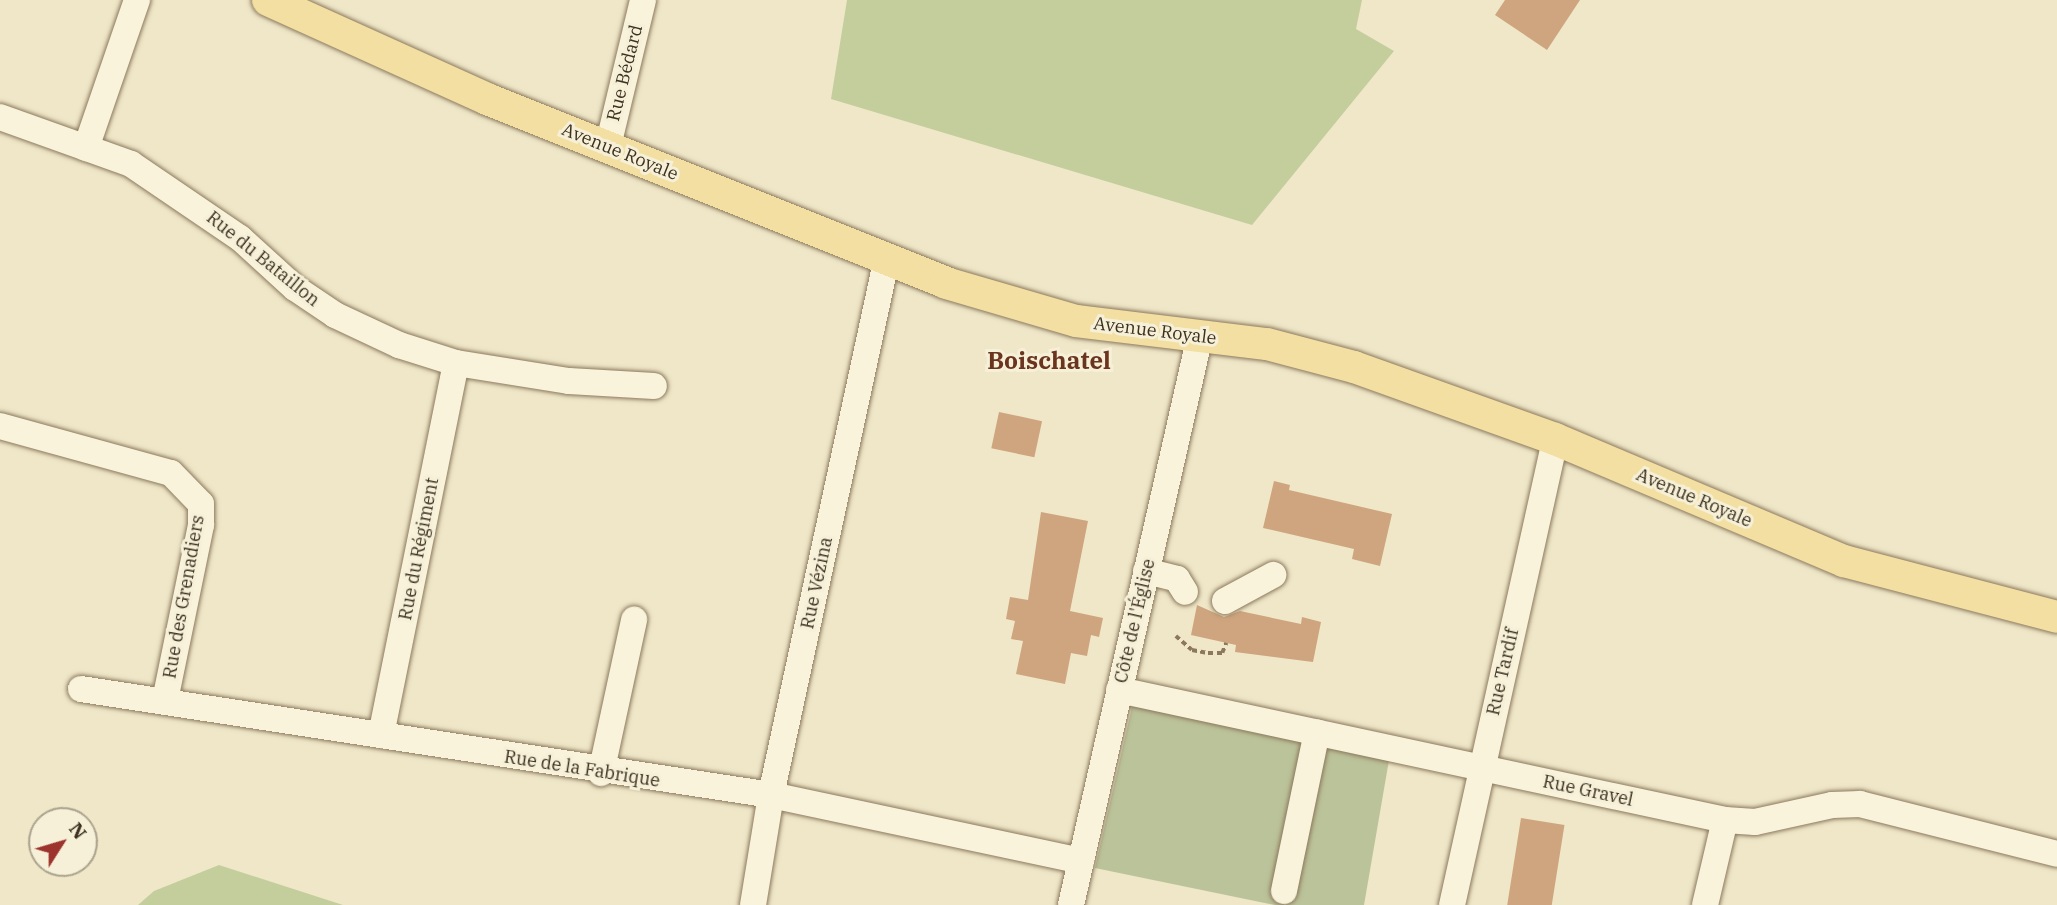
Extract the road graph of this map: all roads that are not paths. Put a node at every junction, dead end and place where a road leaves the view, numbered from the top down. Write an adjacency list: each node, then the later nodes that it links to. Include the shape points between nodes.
1 (137, 0): 6 (street)
2 (268, 0): 5 (main road, Avenue Royale)
3 (643, 0): 5 (street, Rue Bédard)
4 (0, 117): 6 (street, Rue du Bataillon)
5 (608, 146): 7 (main road, Avenue Royale)
6 (86, 148): 9 (street, Rue du Bataillon, via 131,164 181,195 335,315)
7 (886, 262): 8 (main road, Avenue Royale, via 1016,307); 26 (street, Rue Vézina)
8 (1200, 336): 12 (main road, Avenue Royale, via 1266,344 1354,367); 13 (street, Côte de l'Église)
9 (456, 363): 10 (street, Rue du Bataillon, via 569,381); 23 (street, Rue du Régiment)
10 (654, 386)
11 (0, 426): 21 (street, Rue des Grenadiers, via 171,472 201,504 201,525)
12 (1555, 439): 17 (main road, Avenue Royale, via 1844,561); 24 (street, Rue Tardif)
13 (1146, 571): 15 (street, via 1177,579); 20 (street, Côte de l'Église)
14 (1273, 575): 16 (street)
15 (1185, 592)
16 (1224, 601)
17 (2057, 617)
18 (634, 620): 25 (street)
19 (81, 689): 21 (street, Rue de la Fabrique)
20 (1119, 690): 22 (street, Rue Gravel); 29 (street, Côte de l'Église)
21 (165, 701): 23 (street, Rue de la Fabrique)
22 (1317, 732): 24 (street, Rue Gravel); 30 (street)
23 (381, 735): 25 (street, Rue de la Fabrique)
24 (1482, 768): 27 (street, Rue Gravel); 33 (street, Rue Tardif)
25 (601, 773): 26 (street, Rue de la Fabrique)
26 (771, 795): 29 (street, Rue de la Fabrique); 31 (street, Rue Vézina)
27 (1725, 820): 28 (street, Rue Gravel, via 1755,822 1860,804); 34 (street)
28 (2057, 854)
29 (1081, 861): 32 (street, Côte de l'Église)
30 (1284, 891)
31 (753, 905)
32 (1071, 905)
33 (1452, 905)
34 (1705, 905)

